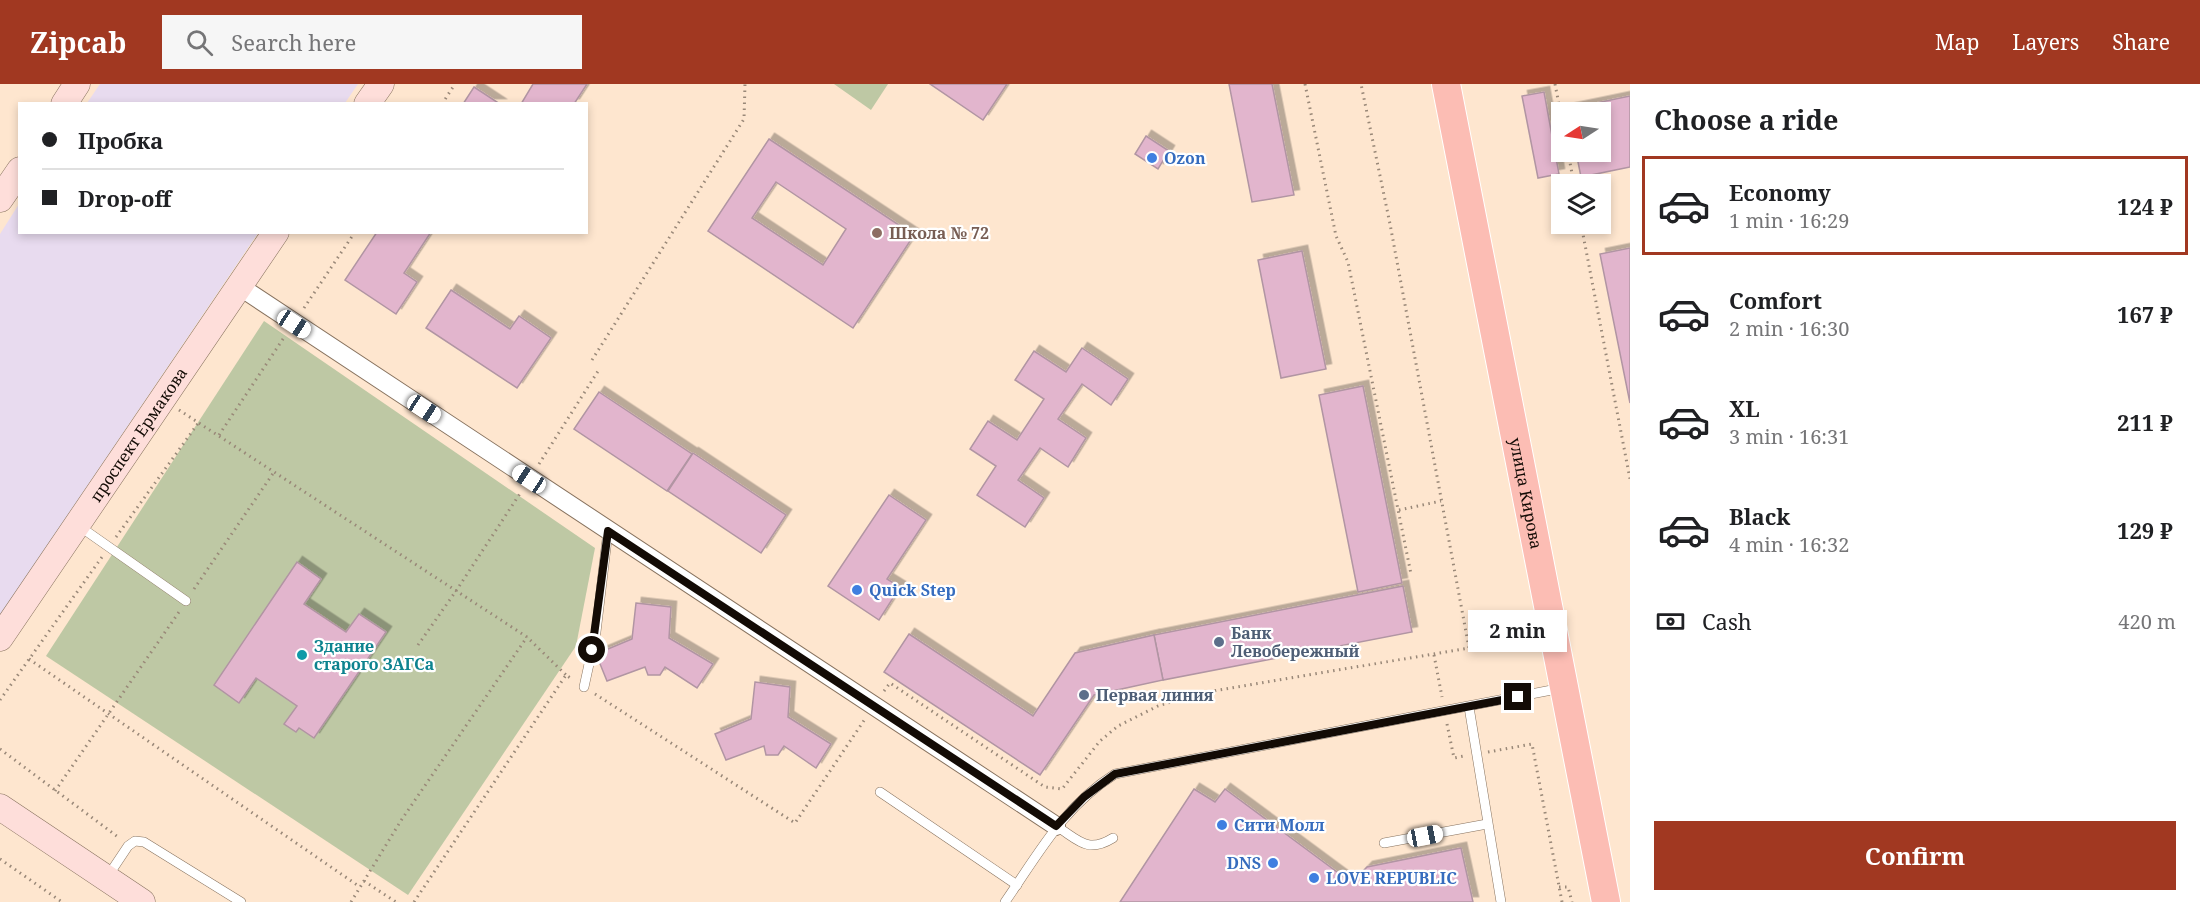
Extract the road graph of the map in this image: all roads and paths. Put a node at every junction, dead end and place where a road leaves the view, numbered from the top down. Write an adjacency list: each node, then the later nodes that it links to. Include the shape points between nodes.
1 (77, 84): 9 (street)
2 (381, 84): 10 (street)
3 (455, 84): 11 (path)
4 (745, 84): 18 (path, via 744,119)
5 (1305, 84): 26 (path, via 1336,236 1348,262)
6 (1361, 84): 25 (path)
7 (1446, 84): 40 (main road, улица Кирова)
8 (1555, 84): 12 (path)
9 (65, 102)
10 (368, 102)
11 (443, 102)
12 (1558, 102)
13 (18, 173): 14 (street)
14 (0, 199)
15 (275, 234): 17 (street, проспект Ермакова)
16 (1583, 234): 24 (path)
17 (239, 286): 20 (street, проспект Ермакова); 23 (street)
18 (592, 360)
19 (600, 368): 23 (path)
20 (162, 400): 21 (path); 27 (street, проспект Ермакова)
21 (199, 422): 22 (path); 29 (path)
22 (274, 472): 31 (path); 32 (path)
23 (529, 479): 28 (street); 31 (path)
24 (1630, 479)
25 (1442, 501): 26 (path); 36 (path, via 1469,648)
26 (1398, 510): 30 (path)
27 (77, 524): 29 (lane); 34 (street, проспект Ермакова)
28 (608, 531): 39 (lane, via 596,632); 42 (street)
29 (109, 547): 32 (lane); 37 (path)
30 (1411, 574)
31 (456, 591): 33 (path); 35 (path)
32 (186, 601): 45 (path)
33 (526, 637): 38 (path); 58 (path)
34 (0, 638)
35 (418, 645)
36 (1434, 655): 42 (path, via 1202,693 1158,706 1118,726 1100,741 1062,789 1045,787 890,683); 44 (path)
37 (29, 659): 41 (path); 45 (path)
38 (567, 675): 39 (path); 67 (path)
39 (584, 687): 42 (path, via 795,823)
40 (1564, 688): 43 (lane); 72 (main road, улица Кирова)
41 (0, 700)
42 (875, 705): 52 (street)
43 (1469, 707): 44 (lane); 47 (lane)
44 (1444, 712): 47 (path, via 1454,758); 52 (lane, via 1115,774 1084,797)
45 (109, 714): 48 (path); 60 (path)
46 (0, 749): 48 (path)
47 (1476, 754): 51 (lane); 61 (path, via 1532,744)
48 (55, 790): 55 (path)
49 (880, 792): 59 (lane)
50 (0, 807): 57 (street)
51 (1487, 824): 54 (lane); 69 (lane)
52 (1056, 826): 53 (lane, via 1094,847); 59 (lane)
53 (1113, 838)
54 (1384, 843)
55 (129, 845): 57 (lane); 64 (lane, via 144,842)
56 (0, 859): 62 (path)
57 (106, 878): 63 (street)
58 (364, 881): 60 (path); 66 (path)
59 (1017, 885): 68 (lane)
60 (360, 887): 65 (path)
61 (1559, 887): 70 (path); 71 (path, via 1568,887)
62 (62, 902)
63 (142, 902)
64 (241, 902)
65 (351, 902)
66 (396, 902)
67 (414, 902)
68 (1005, 902)
69 (1501, 902)
70 (1562, 902)
71 (1572, 902)
72 (1606, 902)

